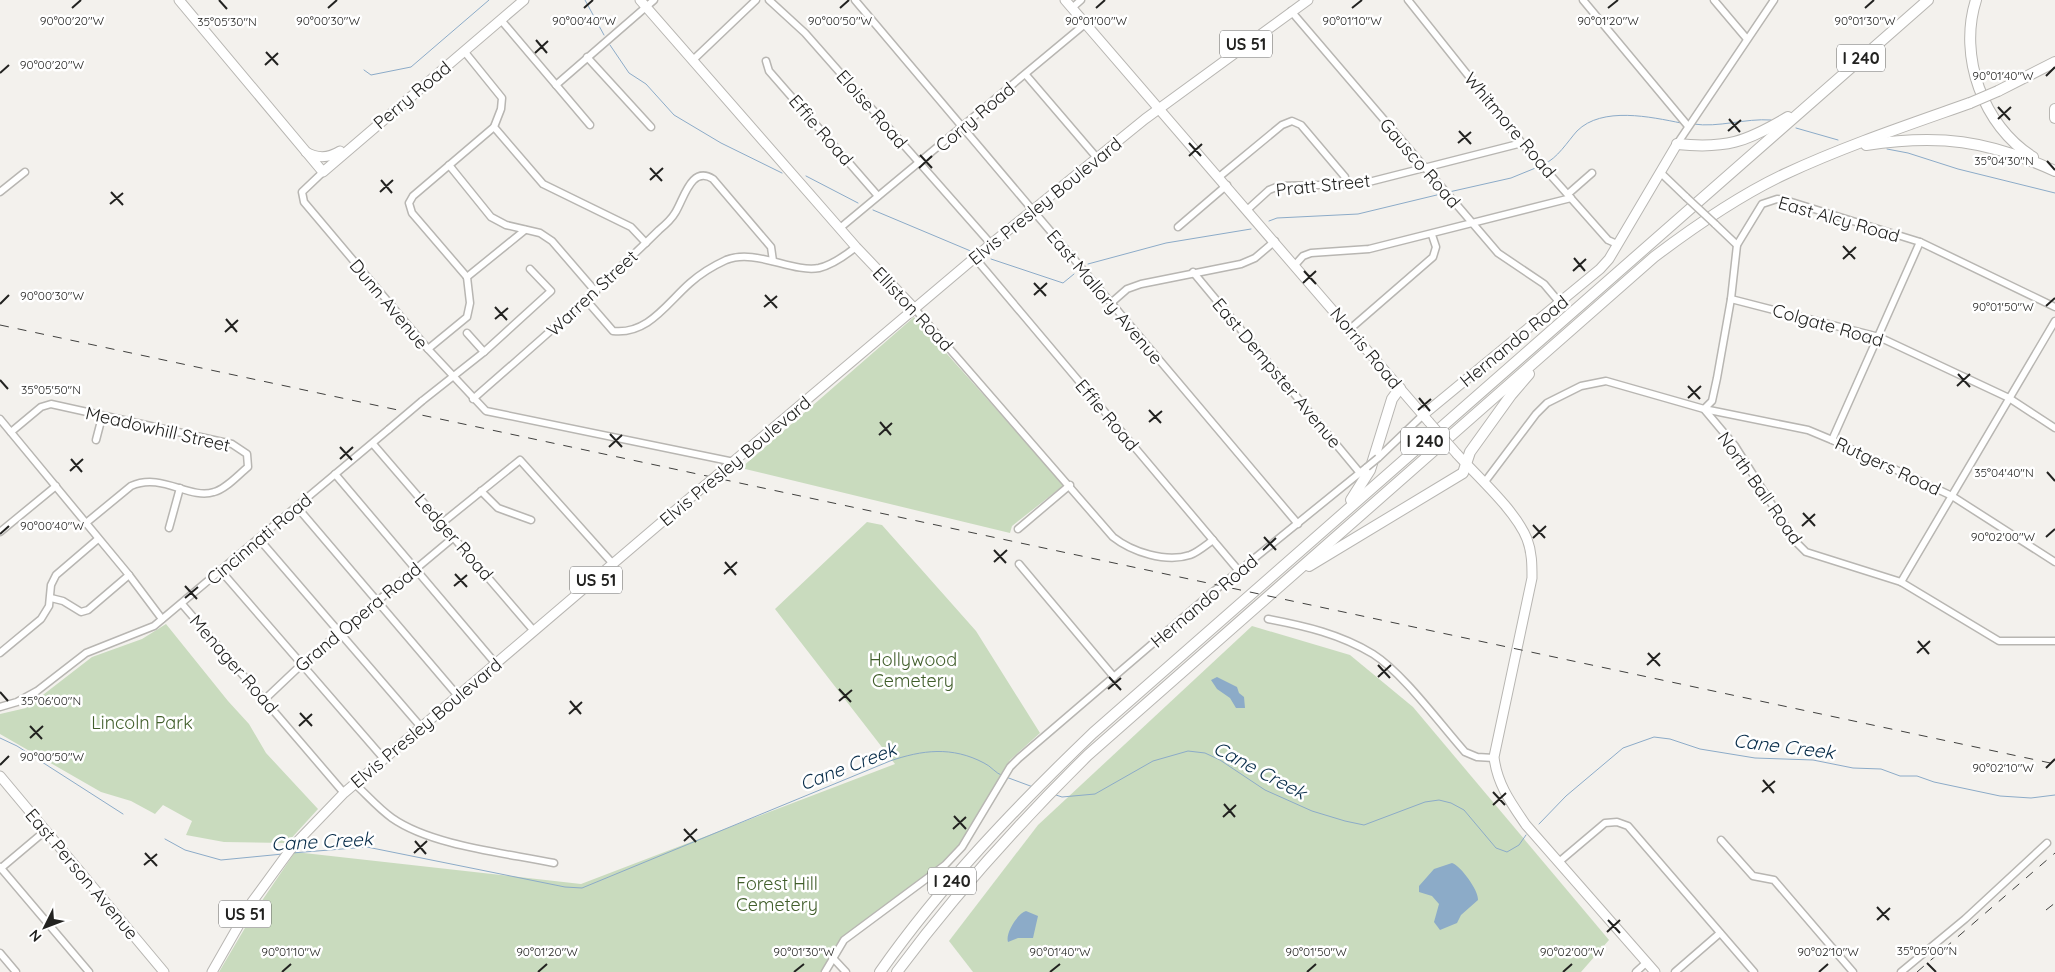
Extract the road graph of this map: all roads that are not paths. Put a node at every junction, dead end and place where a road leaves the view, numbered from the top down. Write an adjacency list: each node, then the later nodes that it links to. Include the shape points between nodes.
1 (179, 0): 42 (main road)
2 (524, 0): 19 (main road, Perry Road)
3 (654, 0): 16 (street)
4 (756, 0): 24 (street)
5 (769, 0): 44 (street, Eloise Road, via 805,32)
6 (855, 0): 37 (street, East Mallory Avenue)
7 (1065, 0): 17 (main road, Norris Road)
8 (1081, 0): 17 (street)
9 (1308, 0): 18 (main road, Elvis Presley Boulevard / US 51)
10 (1408, 0): 39 (street, Whitmore Road)
11 (1583, 0): 34 (street)
12 (1714, 0): 21 (street)
13 (1774, 0): 21 (street, Hernando Road)
14 (1927, 0): 29 (highway, I 240)
15 (1976, 0): 47 (highway, via 1970,26 1971,61 1989,112 2026,153)
16 (643, 3): 23 (street); 24 (main road, Elliston Road)
17 (1072, 8): 20 (main road, Norris Road)
18 (1291, 11): 30 (main road, Elvis Presley Boulevard / US 51); 46 (street, Gausco Road)
19 (501, 20): 22 (main road, Perry Road); 28 (street)
20 (1085, 24): 27 (street, Corry Road); 30 (main road, Norris Road)
21 (1747, 39): 34 (street, Hernando Road)
22 (464, 51): 35 (street, via 502,98); 38 (main road, Perry Road)
23 (587, 57): 28 (street); 36 (street)
24 (693, 60): 63 (main road, Elliston Road)
25 (766, 61): 57 (street, Effie Road, via 769,71)
26 (2055, 62): 41 (highway, I 240, bridge, via 1970,103)
27 (1026, 75): 37 (street, Corry Road); 43 (street)
28 (556, 84): 33 (street)
29 (1806, 106): 40 (highway, via 1758,134 1732,144 1707,147); 117 (highway, I 240)
30 (1160, 108): 43 (main road, Elvis Presley Boulevard / US 51); 52 (main road, Norris Road)
31 (2055, 108): 32 (highway)
32 (2055, 118)
33 (590, 125)
34 (1688, 126): 40 (street, Hernando Road)
35 (494, 127): 45 (street); 68 (street, via 543,184 631,227)
36 (651, 127)
37 (961, 128): 44 (street, Corry Road); 60 (street, East Mallory Avenue)
38 (359, 140): 42 (main road, via 333,156 316,156); 49 (main road, Perry Road)
39 (1522, 142): 46 (street, Pratt Street); 58 (street, Whitmore Road)
40 (1677, 144): 51 (main road, Hernando Road)
41 (1845, 148): 47 (highway, via 1904,139 1950,139 2024,157); 90 (highway, I 240, via 1784,174 1727,204 1654,257)
42 (304, 150): 49 (main road)
43 (1098, 159): 60 (main road, Elvis Presley Boulevard / US 51)
44 (919, 164): 57 (street, Corry Road); 69 (street, Eloise Road)
45 (449, 165): 64 (street, via 491,217); 78 (street, via 413,196 410,203 412,213)
46 (1425, 168): 53 (street, Pratt Street, via 1361,184); 61 (street, Gausco Road)
47 (2055, 171)
48 (25, 172): 55 (street)
49 (322, 172): 56 (street, Perry Road)
50 (1592, 173): 58 (street)
51 (1661, 173): 70 (main road, Hernando Road); 71 (street, bridge)
52 (1219, 177): 53 (street, via 1282,124 1292,121 1301,125 1345,177); 54 (main road, Norris Road)
53 (1347, 184): 59 (street, Pratt Street, via 1279,186 1269,190)
54 (1227, 186): 59 (main road, Norris Road); 62 (street)
55 (0, 192)
56 (302, 192): 91 (street, Dunn Avenue, via 304,202)
57 (878, 196): 63 (street, Corry Road)
58 (1570, 196): 61 (street); 70 (street, Whitmore Road, via 1608,240)
59 (1247, 210): 66 (main road, Norris Road)
60 (1032, 211): 69 (main road, Elvis Presley Boulevard / US 51); 82 (street, East Mallory Avenue)
61 (1473, 224): 65 (street); 83 (street, Gausco Road, via 1498,253 1544,284)
62 (1178, 226)
63 (840, 228): 72 (main road, Elliston Road)
64 (525, 230): 78 (street); 79 (street, via 540,233 552,241)
65 (1432, 235): 75 (street, via 1353,252 1311,253); 87 (street, via 1436,247 1433,258)
66 (1275, 241): 75 (main road, Norris Road); 77 (street, via 1255,258 1241,264)
67 (1920, 242): 71 (street, East Alcy Road, via 1776,199 1762,204); 84 (street, East Alcy Road); 89 (street)
68 (646, 243): 74 (street, Warren Street, via 673,216 691,181 706,175 713,179 771,248); 79 (street, Warren Street)
69 (991, 244): 73 (main road, Elvis Presley Boulevard / US 51)
70 (1617, 244): 83 (main road, Hernando Road, via 1600,270)
71 (1737, 245): 80 (street)
72 (856, 247): 74 (street, via 820,268 806,269); 85 (main road, Elliston Road)
73 (975, 258): 85 (main road, Elvis Presley Boulevard / US 51); 128 (street, Effie Road)
74 (773, 261): 81 (street, via 746,257 727,260 690,283 668,307 626,333 613,331)
75 (1295, 264): 87 (main road, Norris Road)
76 (530, 268): 92 (street, Cincinnati Road, via 551,292)
77 (1193, 272): 82 (street, via 1127,289); 108 (street, East Dempster Avenue)
78 (467, 278): 91 (street, via 470,303 466,317)
79 (596, 292): 81 (street, Warren Street)
80 (1731, 299): 89 (street, Colgate Road); 97 (street, via 1712,401)
81 (587, 300): 96 (street, Warren Street)
82 (1110, 303): 121 (street, East Mallory Avenue)
83 (1560, 303): 100 (main road, Hernando Road)
84 (2055, 307)
85 (915, 309): 106 (main road, Elvis Presley Boulevard / US 51); 111 (street, Elliston Road)
86 (2055, 321): 95 (street)
87 (1350, 329): 94 (main road, Norris Road)
88 (467, 333): 92 (street)
89 (1879, 337): 95 (street, Colgate Road); 104 (street)
90 (1550, 349): 107 (highway, via 1511,395 1470,452); 136 (highway, I 240)
91 (428, 350): 93 (street, Dunn Avenue)
92 (484, 352): 93 (street, Cincinnati Road)
93 (452, 377): 96 (street, Dunn Avenue); 105 (street, Cincinnati Road, bridge)
94 (1400, 388): 100 (main road, Norris Road); 117 (highway, via 1392,398 1370,470)
95 (2009, 398): 101 (street, Colgate Road); 115 (street)
96 (473, 399): 106 (street, Dunn Avenue, via 486,411)
97 (1704, 409): 104 (street, Rutgers Road, via 1808,430); 110 (street, via 1606,381 1581,386 1547,403); 137 (street, North Ball Road, via 1735,446 1801,548)
98 (102, 417): 102 (street, Meadowhill Street, via 51,404 42,407); 103 (street); 113 (street, Meadowhill Street, via 232,444 242,449 249,460 248,467 213,493)
99 (0, 419): 102 (street, Menager Road)
100 (1426, 419): 107 (main road, Norris Road, bridge); 108 (street, Hernando Road, bridge)
101 (2055, 428)
102 (11, 432): 112 (street, Menager Road)
103 (96, 440)
104 (1832, 440): 115 (street, Rutgers Road)
105 (372, 444): 109 (street, Cincinnati Road); 120 (street, Ledger Road)
106 (730, 464): 131 (main road, Elvis Presley Boulevard / US 51, bridge)
107 (1466, 464): 110 (main road, Norris Road); 136 (highway, via 1463,473)
108 (1360, 473): 121 (street, Hernando Road)
109 (335, 474): 116 (street, Cincinnati Road); 132 (street)
110 (1484, 483): 154 (main road, Norris Road, via 1518,523 1527,540 1532,561 1532,578)
111 (1070, 485): 123 (street); 128 (street, Elliston Road, via 1125,547 1144,554 1190,555)
112 (56, 486): 119 (street, Menager Road); 124 (street)
113 (180, 488): 119 (street, via 152,481 140,482); 122 (street)
114 (481, 491): 118 (street, via 498,508); 120 (street); 131 (street, via 520,460)
115 (1952, 496): 129 (street, Rutgers Road); 137 (street)
116 (297, 507): 127 (street, Cincinnati Road); 139 (street)
117 (1337, 518): 175 (highway, I 240, via 1093,733 1047,778 936,901)
118 (531, 520)
119 (86, 523): 126 (street, Menager Road)
120 (442, 523): 125 (street, Ledger Road)
121 (1298, 524): 134 (street, Hernando Road)
122 (170, 528)
123 (1018, 529)
124 (0, 532)
125 (454, 537): 132 (street, Grand Opera Road); 143 (street, Ledger Road)
126 (98, 539): 135 (street, Menager Road); 138 (street, via 56,575 51,585)
127 (259, 539): 133 (street, Cincinnati Road); 144 (street)
128 (1213, 540): 134 (street, Effie Road)
129 (2055, 562)
130 (1019, 564): 149 (street)
131 (614, 565): 143 (main road, Elvis Presley Boulevard / US 51)
132 (416, 568): 139 (street, Grand Opera Road); 147 (street)
133 (221, 571): 140 (street, Cincinnati Road); 148 (street)
134 (1239, 571): 149 (street, Hernando Road)
135 (129, 575): 138 (street, via 88,610 81,612); 141 (street, Menager Road)
136 (1285, 581): 176 (highway, I 240, via 1117,728 1040,802 957,894)
137 (1901, 582): 145 (street, North Ball Road, via 1991,638 1999,641)
138 (52, 598): 146 (street, via 41,620)
139 (378, 600): 144 (street, Grand Opera Road); 150 (street)
140 (182, 604): 141 (street, Cincinnati Road); 151 (street, Menager Road)
141 (162, 619): 152 (street, Cincinnati Road, via 154,626 86,653 37,691)
142 (1268, 619): 154 (street, via 1316,628 1374,655 1392,670 1465,752)
143 (534, 631): 147 (main road, Elvis Presley Boulevard / US 51)
144 (340, 633): 148 (street, Grand Opera Road); 153 (street)
145 (2055, 640)
146 (0, 653)
147 (496, 664): 150 (main road, Elvis Presley Boulevard / US 51)
148 (301, 665): 151 (street, Grand Opera Road); 155 (street)
149 (1114, 677): 167 (street, Hernando Road, via 1010,767 962,847 945,865 844,940)
150 (458, 696): 153 (main road, Elvis Presley Boulevard / US 51)
151 (264, 700): 158 (street, Menager Road)
152 (0, 707)
153 (421, 727): 155 (main road, Elvis Presley Boulevard / US 51)
154 (1494, 758): 162 (main road, Norris Road, via 1496,776 1508,798 1526,825)
155 (384, 759): 157 (main road, Elvis Presley Boulevard / US 51)
156 (0, 776): 159 (main road, East Person Avenue)
157 (355, 784): 158 (main road, Elvis Presley Boulevard / US 51); 163 (street, via 378,807 415,830 440,840)
158 (344, 793): 172 (main road, Elvis Presley Boulevard / US 51, via 293,846 240,921)
159 (45, 831): 164 (street); 171 (main road, East Person Avenue)
160 (1721, 840): 181 (street, via 1753,876 1774,880)
161 (2047, 843): 182 (street, via 1965,920)
162 (1560, 861): 165 (street, via 1605,822 1628,826); 168 (main road)
163 (554, 863)
164 (0, 868): 170 (street)
165 (1720, 933): 179 (street); 180 (street)
166 (0, 954): 169 (street)
167 (832, 956): 173 (street, Hernando Road); 174 (street)
168 (1647, 962): 177 (street); 178 (main road)
169 (16, 972)
170 (89, 972)
171 (164, 972)
172 (212, 972)
173 (825, 972)
174 (846, 972)
175 (880, 972)
176 (897, 972)
177 (1636, 972)
178 (1655, 972)
179 (1675, 972)
180 (1754, 972)
181 (1853, 972)
182 (1901, 972)

